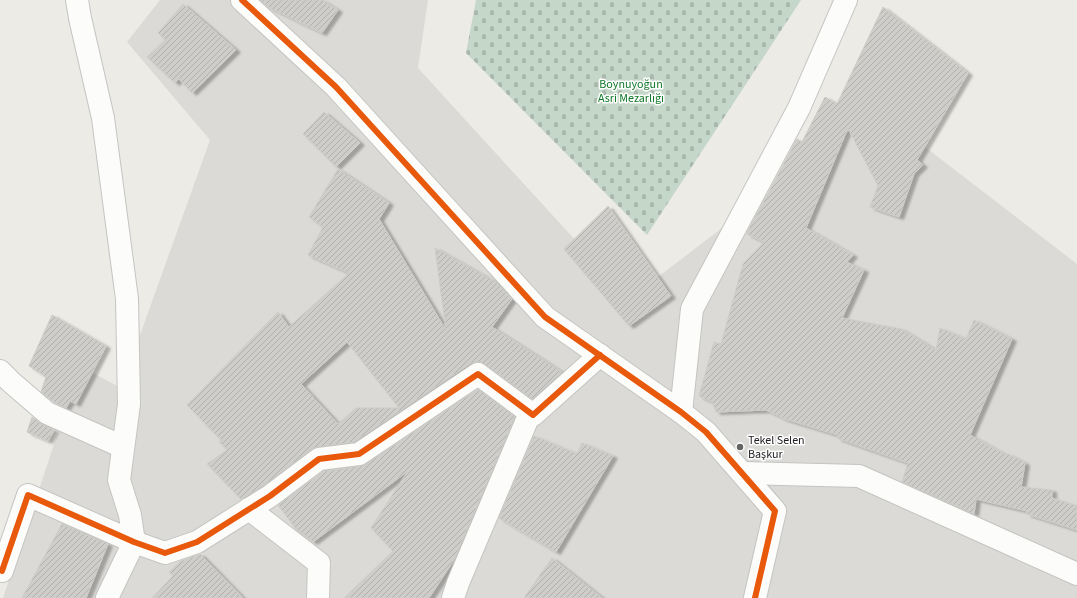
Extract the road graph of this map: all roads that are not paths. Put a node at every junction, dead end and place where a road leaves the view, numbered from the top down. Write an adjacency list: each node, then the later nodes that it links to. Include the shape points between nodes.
1 (77, 0): 8 (street, via 103,118 126,299 129,404)
2 (242, 0): 4 (street, via 336,87 545,317)
3 (846, 0): 6 (street, via 799,108 692,308)
4 (600, 355): 6 (street); 7 (street, via 534,415)
5 (0, 371): 8 (street, via 47,413)
6 (681, 412): 9 (street, via 706,432)
7 (530, 413): 10 (street, via 478,374 359,454 319,459); 16 (street)
8 (123, 447): 11 (street, via 119,480 130,515)
9 (742, 473): 13 (street, via 859,476); 17 (street, via 775,511)
10 (249, 510): 11 (street, via 197,542 165,553); 15 (street, via 319,563)
11 (134, 542): 12 (street, via 28,495); 14 (street)
12 (2, 571)
13 (1077, 574)
14 (107, 598)
15 (318, 598)
16 (453, 598)
17 (755, 598)

